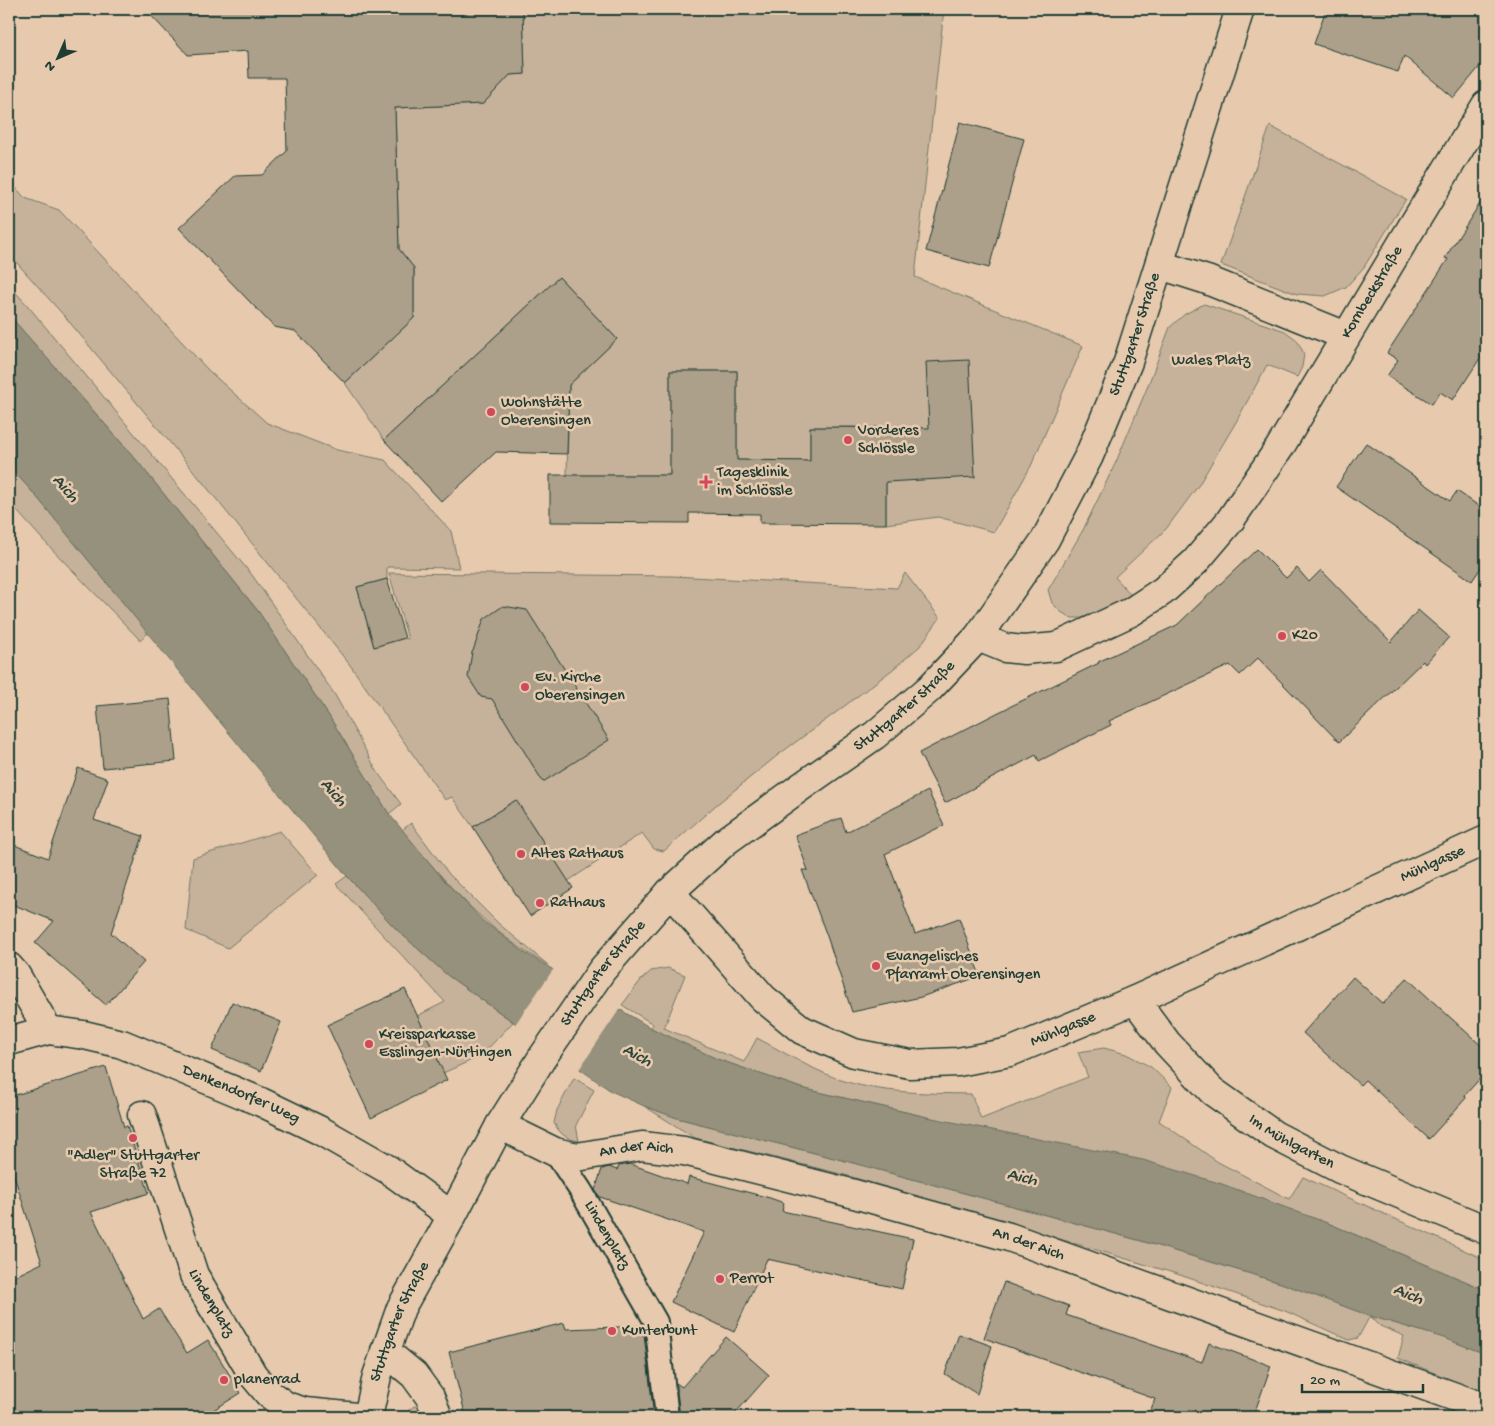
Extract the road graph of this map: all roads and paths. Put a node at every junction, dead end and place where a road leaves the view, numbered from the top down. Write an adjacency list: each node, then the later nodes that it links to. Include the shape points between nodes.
1 (1240, 9): 3 (street, Stuttgarter Straße)
2 (1486, 105): 4 (street, Kornbeckstraße)
3 (1160, 265): 4 (street, Kornbeckstraße, via 1207,280); 5 (street, Stuttgarter Straße, via 1128,362 1089,456 1045,540)
4 (1346, 336): 5 (street, via 1280,447 1230,522 1195,562 1163,591 1131,612 1056,647 1005,648)
5 (978, 637): 7 (street, Stuttgarter Straße, via 929,689 875,735 726,841)
6 (1486, 840): 9 (street, Mühlgasse)
7 (670, 892): 9 (street, Mühlgasse, via 763,998 802,1030 854,1053 910,1064 958,1062 1010,1052); 13 (street, Stuttgarter Straße, via 602,970)
8 (9, 967): 10 (street)
9 (1135, 1000): 16 (street, Im Mühlgarten, via 1167,1043 1212,1091 1274,1135 1340,1169)
10 (48, 1030): 11 (street, Denkendorfer Weg); 15 (street, Denkendorfer Weg, via 122,1044 261,1102 322,1131 389,1170)
11 (9, 1041)
12 (142, 1115): 19 (street, Lindenplatz, via 194,1276 253,1375 269,1394 286,1406 306,1412)
13 (500, 1125): 14 (street); 15 (street, Stuttgarter Straße)
14 (555, 1152): 18 (street, An der Aich, via 577,1157 642,1146 684,1151 847,1192 1009,1237); 22 (lane, Lindenplatz, via 656,1322)
15 (452, 1216): 17 (street, Stuttgarter Straße, via 401,1308)
16 (1486, 1230)
17 (385, 1351): 20 (street, Stuttgarter Straße); 21 (street, via 414,1375 430,1397)
18 (1486, 1408)
19 (357, 1417)
20 (368, 1417)
21 (438, 1417)
22 (667, 1417)

